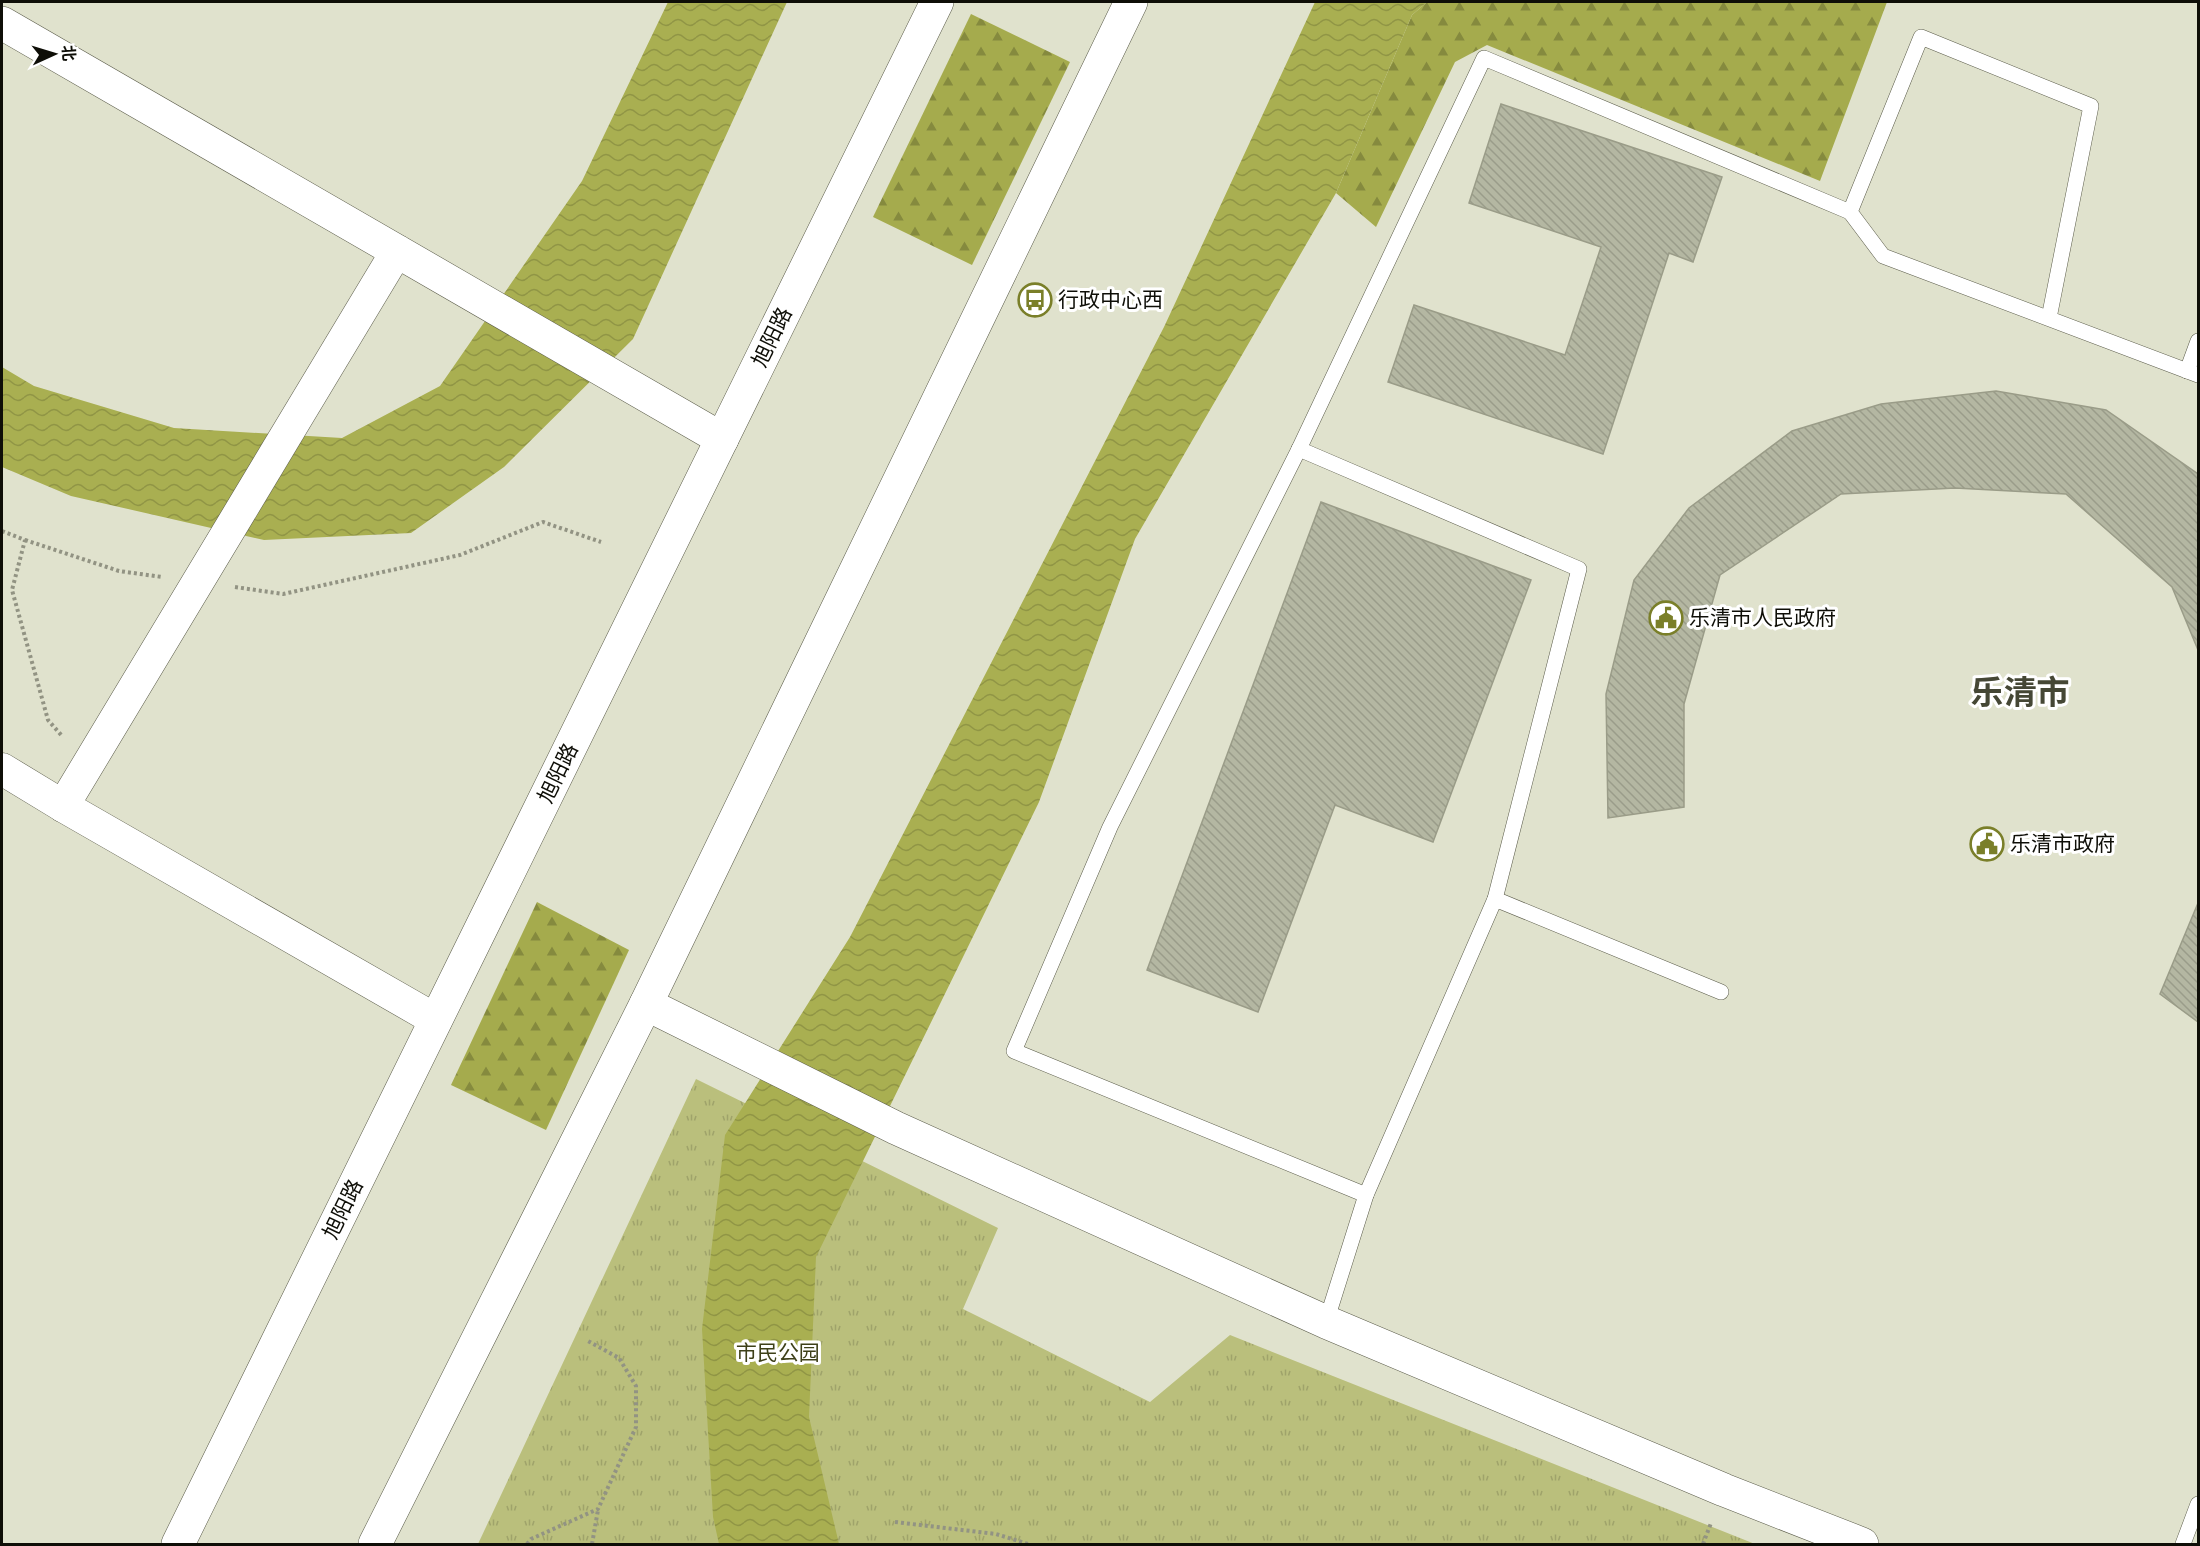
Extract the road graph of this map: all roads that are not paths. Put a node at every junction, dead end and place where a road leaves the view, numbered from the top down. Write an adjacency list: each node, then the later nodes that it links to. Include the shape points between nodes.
1 (937, 2): 9 (main road, 旭阳路)
2 (1131, 2): 15 (main road)
3 (2, 23): 5 (main road)
4 (1850, 212): 6 (lane, via 1883,256); 6 (lane, via 1921,37 2091,106); 10 (lane, via 1484,58)
5 (397, 250): 9 (main road); 12 (street)
6 (2049, 318): 8 (lane)
7 (2199, 342): 8 (lane)
8 (2193, 373)
9 (722, 439): 16 (main road, 旭阳路)
10 (1299, 448): 13 (lane, via 1579,569); 17 (lane, via 1110,827 1014,1051)
11 (2, 769): 12 (street)
12 (63, 806): 16 (street)
13 (1495, 898): 14 (lane); 17 (lane)
14 (1721, 992)
15 (645, 1004): 18 (main road, via 896,1128); 21 (main road)
16 (436, 1020): 20 (main road, 旭阳路)
17 (1366, 1195): 18 (lane)
18 (1326, 1322): 22 (main road)
19 (2197, 1511): 23 (lane)
20 (178, 1545)
21 (375, 1545)
22 (1862, 1545)
23 (2182, 1545)

